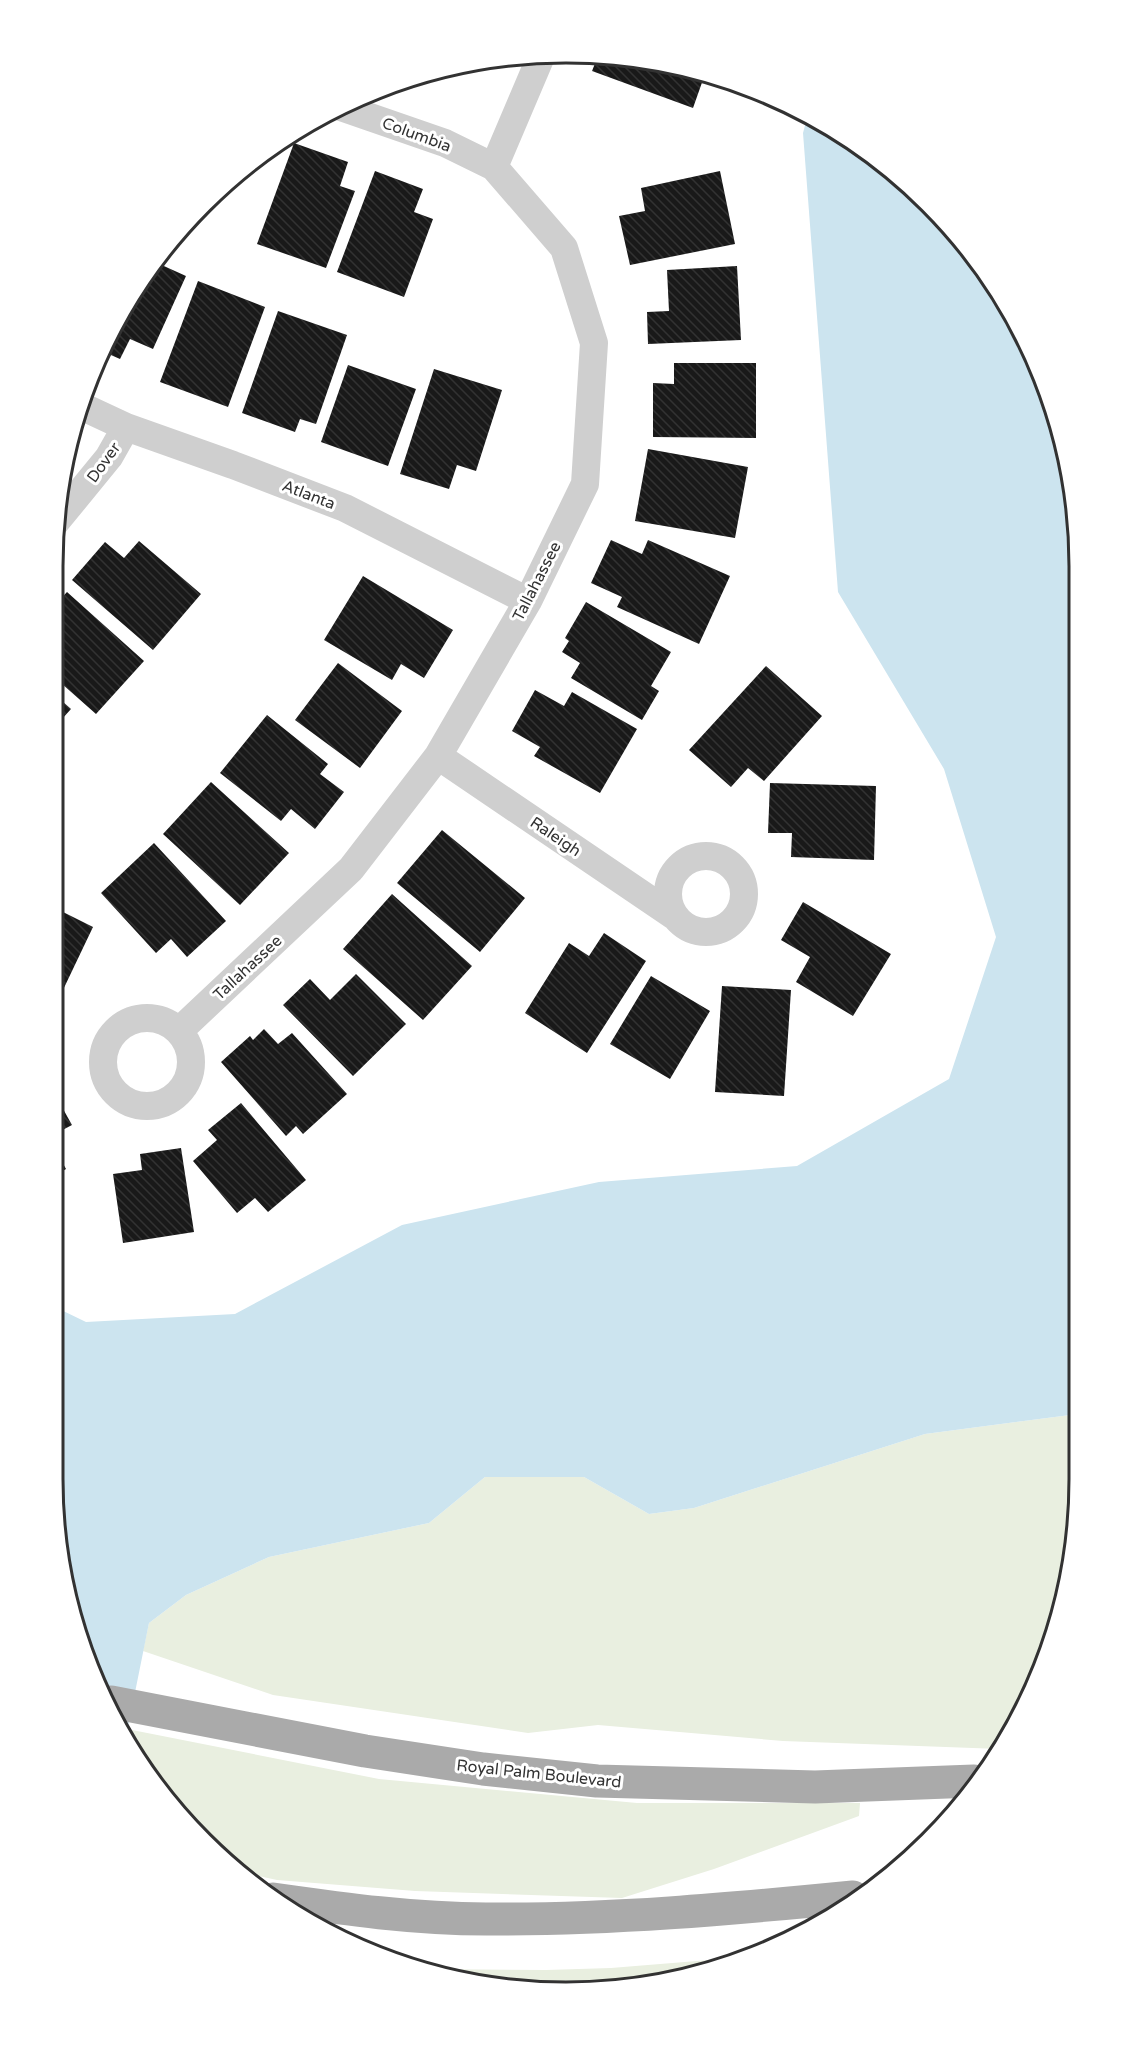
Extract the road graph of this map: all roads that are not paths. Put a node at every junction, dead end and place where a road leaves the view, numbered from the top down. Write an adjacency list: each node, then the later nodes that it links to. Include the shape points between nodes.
1 (538, 64): 3 (street)
2 (353, 111): 3 (street, Columbia, via 445,143)
3 (494, 167): 7 (street, Tallahassee, via 564,248 594,343 585,484)
4 (88, 409): 5 (street, Atlanta)
5 (126, 427): 6 (street, Dover, via 109,457); 7 (street, Atlanta, via 345,508)
6 (66, 509)
7 (528, 601): 8 (street, Tallahassee)
8 (438, 756): 9 (street, Raleigh); 10 (street, Tallahassee, via 351,869)
9 (674, 916)
10 (179, 1031)
11 (116, 1703): 12 (main road, Royal Palm Boulevard, via 364,1751 597,1781 815,1787)
12 (968, 1781)
13 (844, 1898): 14 (main road, via 721,1910 485,1919 368,1912)
14 (294, 1902)

